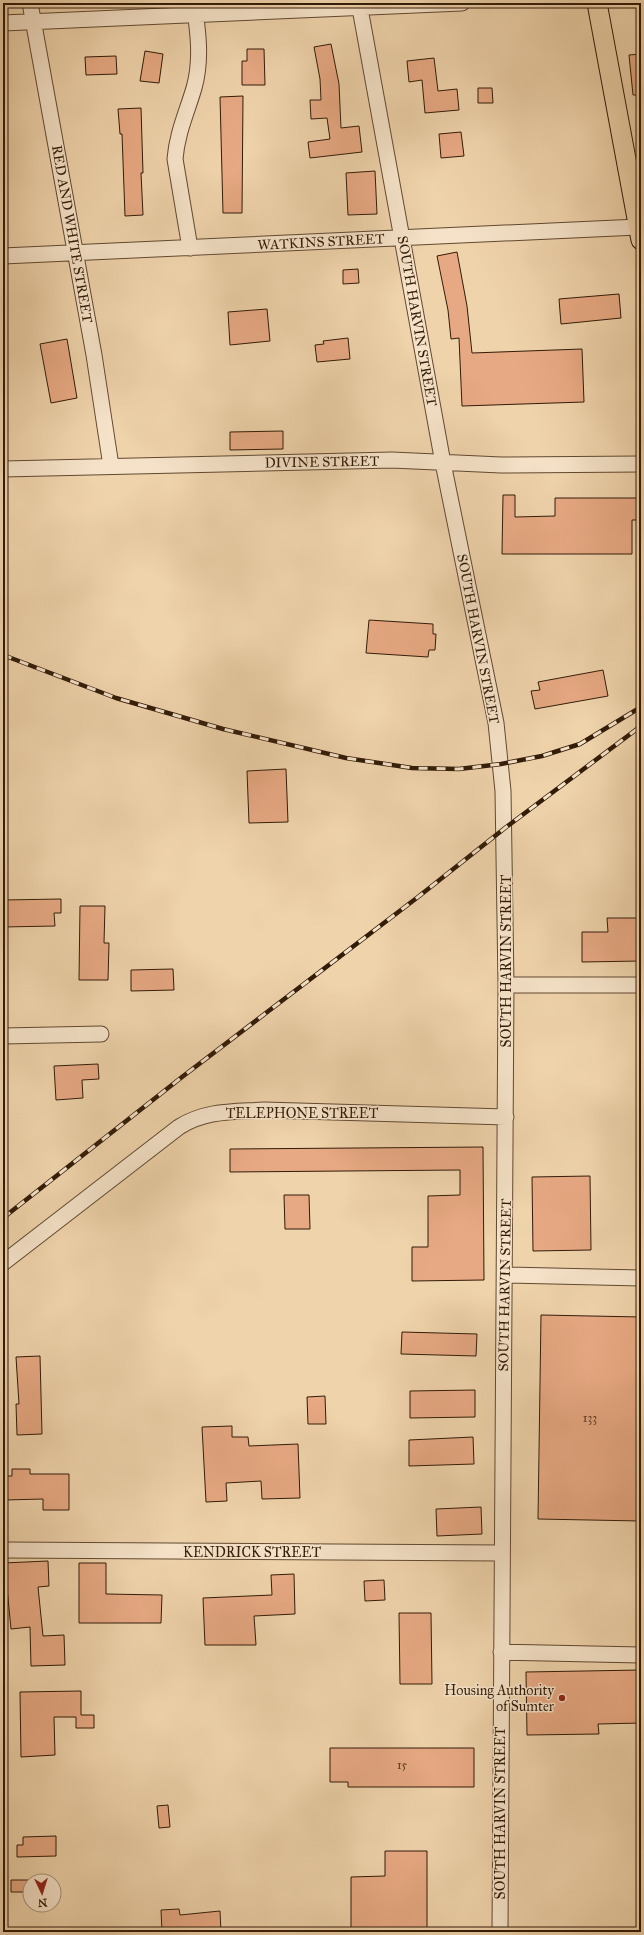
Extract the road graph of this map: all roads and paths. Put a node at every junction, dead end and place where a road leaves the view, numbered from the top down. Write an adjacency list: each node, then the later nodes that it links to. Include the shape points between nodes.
1 (30, 3): 6 (street, RED AND WHITE STREET)
2 (462, 3): 4 (street)
3 (597, 3): 8 (main road)
4 (359, 6): 5 (street); 9 (street, SOUTH HARVIN STREET)
5 (195, 9): 6 (street); 10 (street, via 199,61 194,88 176,145 175,159)
6 (33, 22): 7 (street); 11 (street, RED AND WHITE STREET)
7 (3, 24)
8 (640, 234): 9 (street, WATKINS STREET)
9 (401, 238): 10 (street, WATKINS STREET); 13 (street, SOUTH HARVIN STREET)
10 (190, 248): 11 (street, WATKINS STREET)
11 (75, 253): 12 (street, WATKINS STREET); 15 (street, RED AND WHITE STREET)
12 (3, 256)
13 (443, 463): 14 (street, DIVINE STREET); 15 (street, DIVINE STREET, via 392,460); 17 (street, SOUTH HARVIN STREET, via 496,723 505,828)
14 (641, 464)
15 (111, 466): 16 (street, DIVINE STREET)
16 (3, 469)
17 (506, 985): 18 (street); 21 (street, SOUTH HARVIN STREET)
18 (641, 985)
19 (101, 1034): 20 (street)
20 (3, 1036)
21 (506, 1117): 22 (street, TELEPHONE STREET, via 264,1110 201,1116 179,1127); 23 (street, SOUTH HARVIN STREET)
22 (3, 1263)
23 (505, 1276): 24 (street); 26 (street, SOUTH HARVIN STREET)
24 (641, 1278)
25 (3, 1550): 26 (street, KENDRICK STREET)
26 (502, 1553): 27 (street, SOUTH HARVIN STREET)
27 (501, 1652): 28 (street); 29 (street, SOUTH HARVIN STREET)
28 (641, 1655)
29 (500, 1932)

